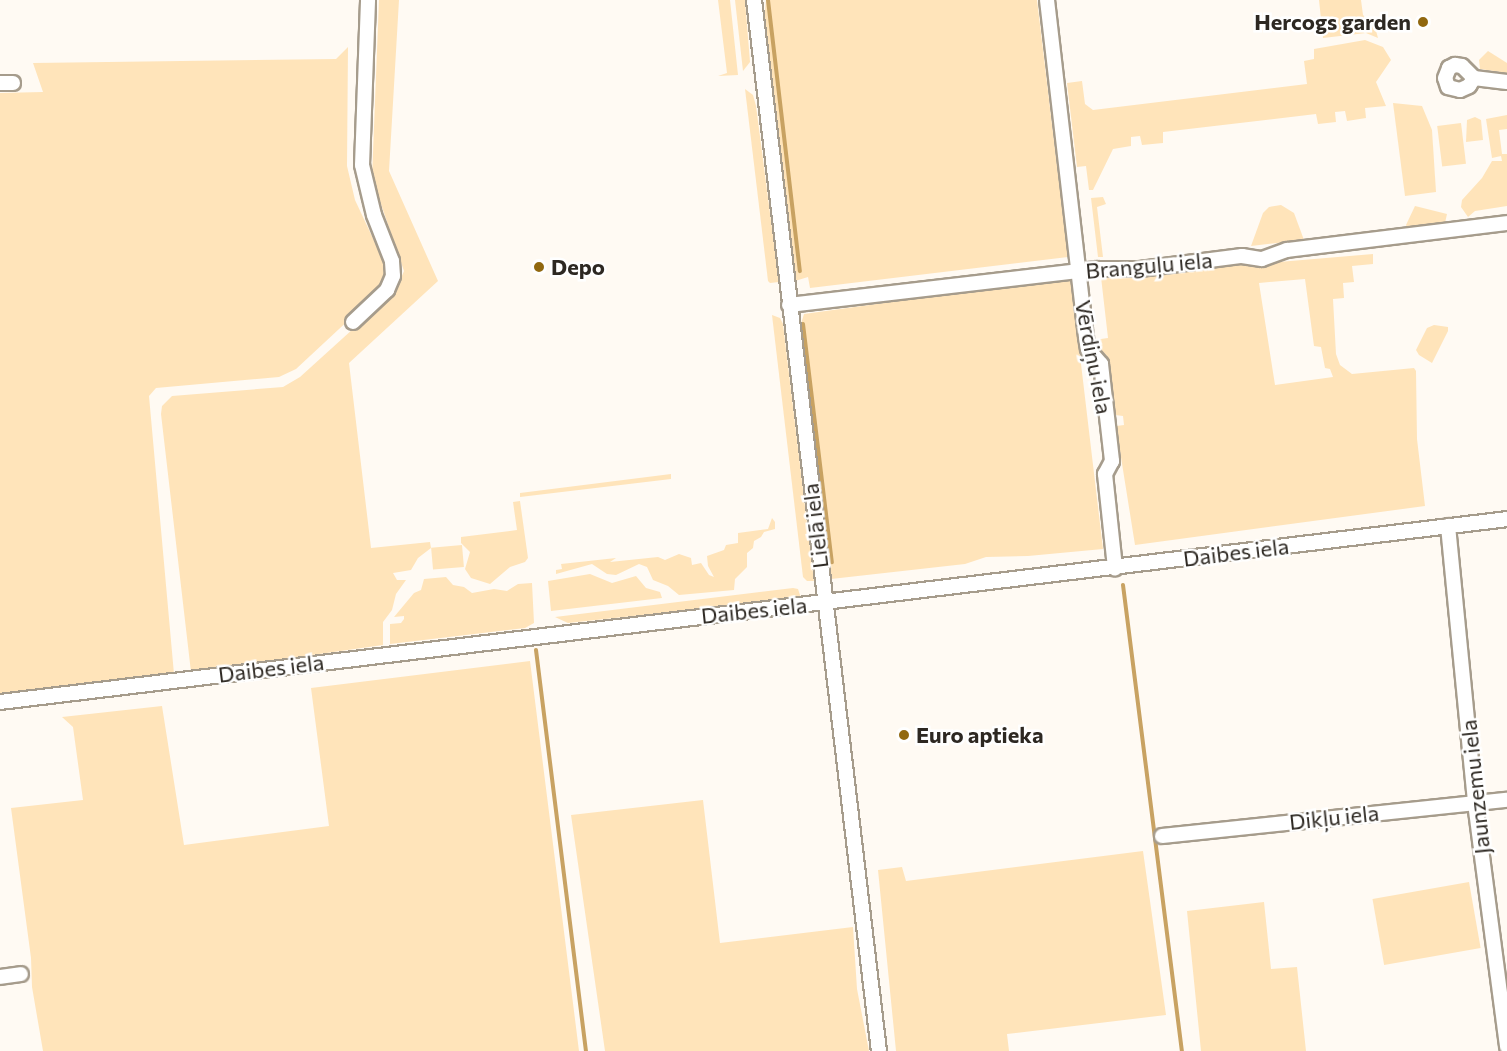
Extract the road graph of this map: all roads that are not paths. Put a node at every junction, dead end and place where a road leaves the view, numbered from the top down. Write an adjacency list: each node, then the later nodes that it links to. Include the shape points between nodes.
1 (368, 0): 9 (street, via 362,165 370,203 392,261 393,276 387,290)
2 (754, 0): 8 (street, Lielā iela)
3 (1047, 0): 7 (street, Vērdiņu iela)
4 (1474, 78): 5 (street)
5 (1507, 82)
6 (1507, 223): 7 (street, Branguļu iela, via 1287,250 1268,259 1242,256 1140,269 1109,267)
7 (1079, 271): 8 (street, Branguļu iela); 12 (street, Vērdiņu iela, via 1088,349 1101,364 1113,461 1105,474)
8 (789, 305): 13 (street, Lielā iela)
9 (353, 322)
10 (1507, 519): 11 (street, Daibes iela)
11 (1448, 526): 12 (street, Daibes iela); 16 (street, Jaunzemu iela)
12 (1115, 568): 13 (street, Daibes iela)
13 (824, 602): 14 (street, Daibes iela); 21 (street, Lielā iela, via 847,765)
14 (0, 702)
15 (1507, 800): 16 (street, Dikļu iela)
16 (1475, 803): 17 (street, Dikļu iela); 20 (street, Jaunzemu iela)
17 (1162, 836)
18 (21, 974): 19 (street)
19 (0, 977)
20 (1507, 1047)
21 (879, 1051)

